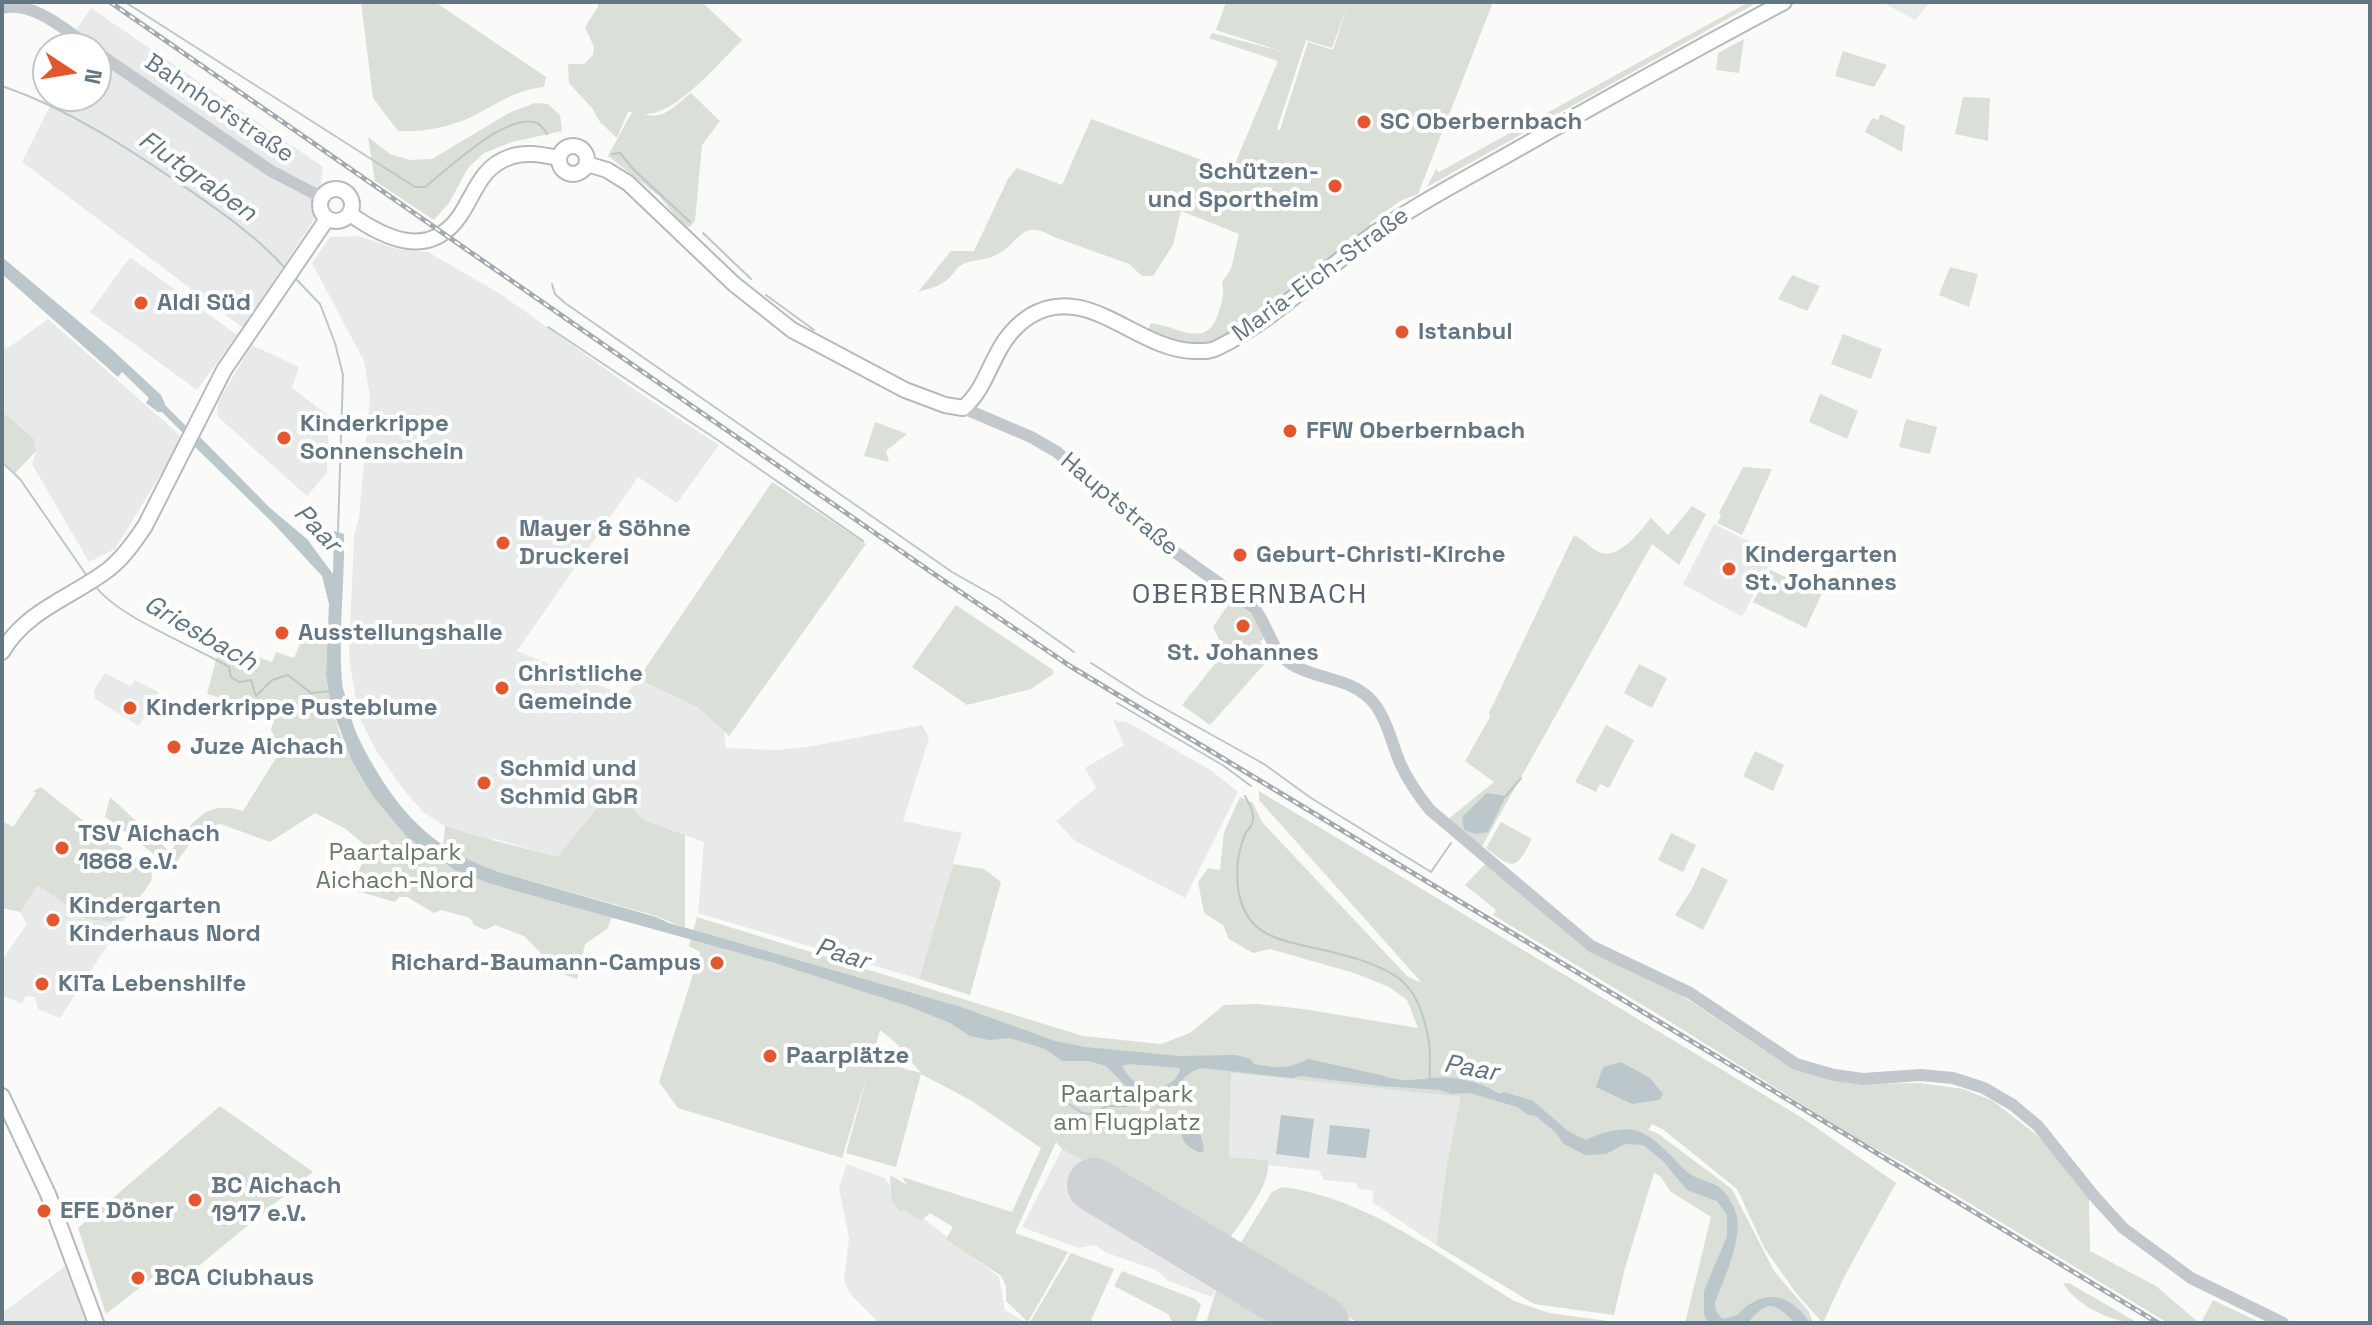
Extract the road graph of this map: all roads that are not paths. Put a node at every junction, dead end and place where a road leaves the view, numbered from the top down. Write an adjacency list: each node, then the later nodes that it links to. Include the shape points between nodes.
1 (1784, 2): 10 (main road, Maria-Eich-Straße, via 1422,203 1253,329 1213,350 1182,351 1083,308 1052,306 1011,332)
2 (2, 8): 3 (street, via 18,4 36,9)
3 (68, 32)
4 (112, 63): 7 (street, Bahnhofstraße, via 271,171)
5 (559, 158): 6 (main road, via 563,171 572,175); 6 (main road, via 563,149 576,146 584,150); 8 (main road, via 524,154 495,164 481,177 457,219 423,241 395,240)
6 (587, 164): 10 (main road, Hauptstraße, via 628,183 734,284 792,330 905,390)
7 (321, 197): 8 (main road, via 335,189 346,192 352,201); 9 (main road)
8 (350, 214): 9 (main road, via 339,221)
9 (327, 219): 11 (main road, via 224,370 131,547 107,571 17,630)
10 (963, 408): 14 (street, Hauptstraße, via 1057,452 1151,535 1254,608 1276,650 1289,662 1370,698 1409,782 1430,810 1572,932 1700,999 1782,1057 1807,1068 1863,1079 1953,1078 1984,1088 2038,1126 2108,1211 2148,1247 2191,1278)
11 (2, 652)
12 (2, 1096): 13 (main road, via 43,1181)
13 (96, 1323)
14 (2283, 1323)

